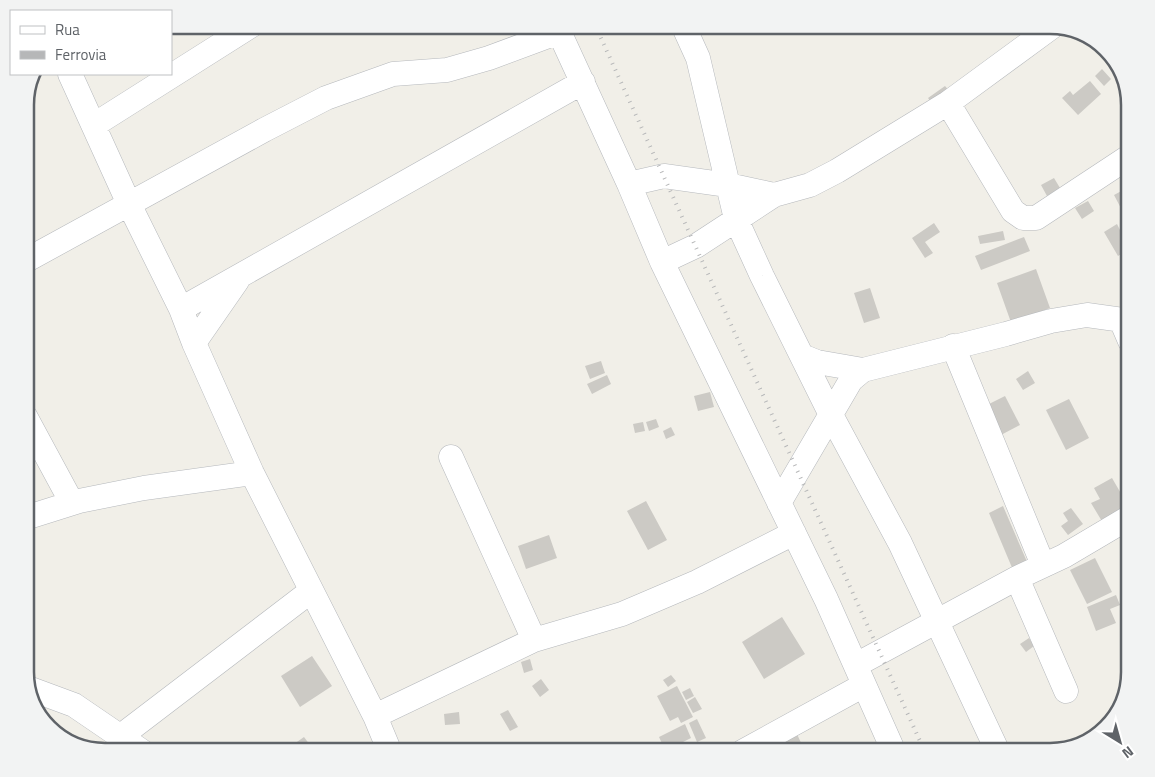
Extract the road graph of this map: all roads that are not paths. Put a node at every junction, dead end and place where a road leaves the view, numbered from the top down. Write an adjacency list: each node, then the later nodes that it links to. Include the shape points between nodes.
1 (230, 34): 6 (street)
2 (544, 34): 16 (street, via 488,58 447,70 394,74 326,98)
3 (561, 34): 9 (street)
4 (687, 34): 14 (street, via 698,58)
5 (1042, 34): 10 (street)
6 (172, 73)
7 (70, 75): 11 (street)
8 (169, 75): 11 (street)
9 (584, 82): 13 (street); 20 (street)
10 (948, 103): 12 (street, via 1012,211 1022,218 1036,218); 15 (street, via 837,171 810,185)
11 (94, 125): 16 (street)
12 (1121, 162)
13 (629, 184): 14 (street, via 664,176); 19 (street)
14 (728, 185): 15 (street); 17 (street)
15 (774, 195): 17 (street)
16 (128, 204): 18 (street); 21 (street)
17 (736, 219): 19 (street, via 696,246); 25 (street)
18 (34, 256)
19 (662, 262): 32 (street)
20 (241, 276): 21 (street); 23 (street)
21 (180, 309): 23 (street)
22 (1121, 325): 24 (street, via 1087,315)
23 (194, 344): 30 (street)
24 (954, 346): 26 (street); 36 (street)
25 (802, 356): 26 (street); 27 (street)
26 (863, 370): 27 (street, via 851,380)
27 (831, 416): 32 (street); 39 (street, via 900,543)
28 (34, 433): 31 (street)
29 (450, 457): 40 (street)
30 (252, 473): 31 (street, via 144,488); 38 (street)
31 (72, 503): 33 (street)
32 (780, 504): 35 (street)
33 (34, 515)
34 (1121, 522): 36 (street, via 1064,556)
35 (794, 533): 40 (street, via 697,582 622,614); 41 (street)
36 (1042, 565): 37 (street)
37 (1018, 578): 39 (street); 43 (street)
38 (311, 591): 44 (street); 45 (street)
39 (937, 623): 41 (street, via 879,651); 50 (street)
40 (534, 640): 44 (street)
41 (860, 675): 48 (street); 49 (street)
42 (37, 691): 45 (street, via 74,705)
43 (1066, 691)
44 (376, 716): 47 (street)
45 (122, 736): 46 (street)
46 (131, 743)
47 (384, 743)
48 (756, 743)
49 (890, 743)
50 (994, 743)

